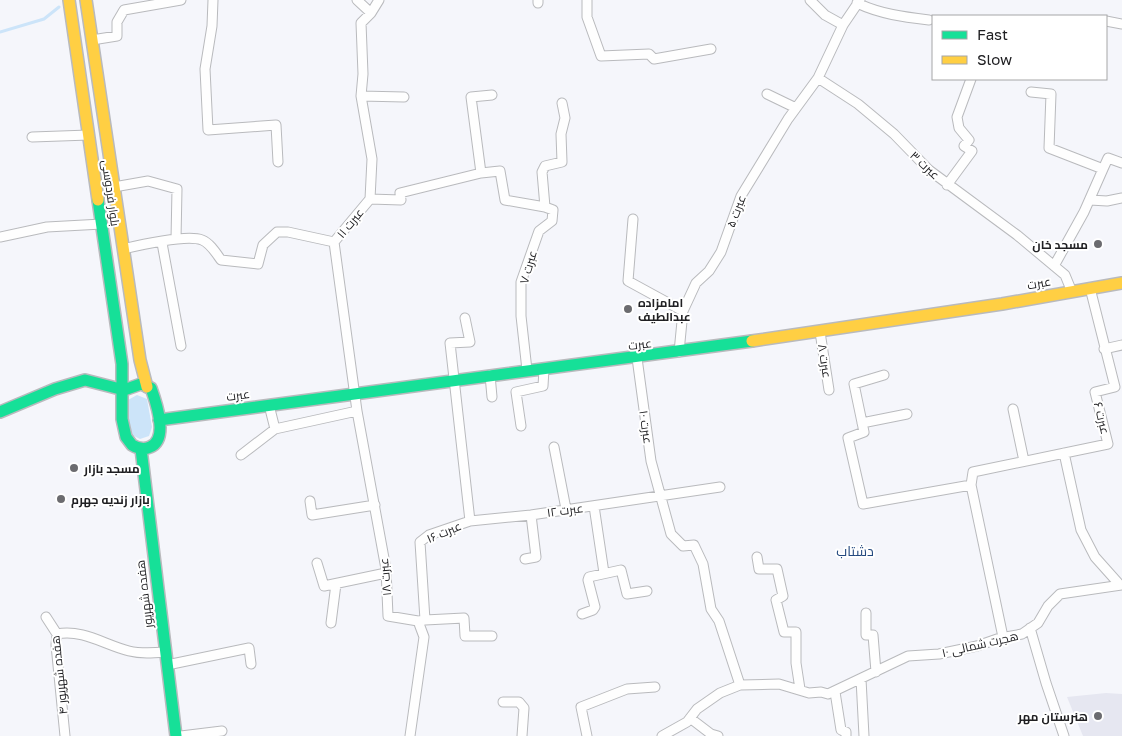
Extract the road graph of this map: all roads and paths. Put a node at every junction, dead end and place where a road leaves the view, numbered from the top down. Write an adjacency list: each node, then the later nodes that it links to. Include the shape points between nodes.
1 (69, 0): 26 (main road, بلوار فردوسی)
2 (86, 0): 15 (main road, بلوار فردوسی)
3 (181, 0): 15 (street, via 124,10 117,22 117,36)
4 (213, 0): 28 (street, via 205,69 208,130 276,125)
5 (357, 0): 10 (street)
6 (379, 0): 10 (street, عبرت ۱۱)
7 (586, 0): 16 (street, via 587,17 601,56 649,54 654,59)
8 (810, 0): 14 (street, via 825,15)
9 (858, 2): 11 (street, via 878,13); 14 (street)
10 (371, 13): 22 (street, عبرت ۱۱, via 361,23)
11 (929, 20)
12 (1107, 21): 13 (street)
13 (1122, 24)
14 (843, 25): 17 (street)
15 (92, 40): 33 (main road, بلوار فردوسی)
16 (710, 50)
17 (818, 78): 25 (street, عبرت ۵); 32 (street, عبرت ۳, via 858,104)
18 (971, 80): 32 (street, via 957,117 959,128 969,140 964,146 972,151)
19 (1032, 92): 30 (street, via 1051,94 1049,148)
20 (766, 94): 25 (street)
21 (492, 95): 31 (street, via 471,97)
22 (361, 96): 23 (street); 35 (street, عبرت ۱۱, via 372,159)
23 (404, 97)
24 (562, 103): 37 (street, via 565,118 561,134 562,162 545,166 542,172)
25 (796, 108): 49 (street, عبرت ۵, via 741,196 721,252 709,271 696,283)
26 (89, 135): 27 (street); 39 (main road, بلوار فردوسی)
27 (32, 137)
28 (278, 162)
29 (1122, 163): 30 (street, via 1108,158)
30 (1103, 168): 36 (street)
31 (481, 173): 35 (street, via 400,193 401,200); 37 (street, via 500,171 505,200)
32 (947, 185): 45 (street, عبرت ۳)
33 (114, 187): 41 (street, via 148,181 177,189); 44 (main road, بلوار فردوسی)
34 (1122, 198): 36 (street)
35 (370, 199): 43 (street, عبرت ۱۱)
36 (1090, 200): 45 (street)
37 (545, 207): 58 (street, عبرت ۷, via 553,210 552,221 539,231 521,282)
38 (633, 219): 49 (street, via 628,281)
39 (102, 224): 40 (street, via 47,228); 63 (main road, بلوار فردوسی)
40 (0, 237)
41 (176, 239): 42 (street); 43 (street, via 201,240 221,260 258,264 264,245 277,232)
42 (162, 242): 44 (street); 53 (street)
43 (334, 242): 65 (street, عبرت ۱۱)
44 (123, 249): 62 (main road, بلوار فردوسی)
45 (1054, 266): 48 (street, عبرت ۳, via 1065,275)
46 (1122, 282): 47 (main road, عبرت)
47 (1090, 288): 48 (main road, عبرت); 54 (street, عبرت ۶)
48 (1072, 292): 51 (main road, عبرت)
49 (683, 311): 55 (street, عبرت ۵)
50 (465, 318): 61 (street, عبرت ۱۶, via 470,342 450,343)
51 (820, 332): 55 (main road, عبرت); 64 (street, عبرت ۸)
52 (1122, 345): 54 (street)
53 (180, 346)
54 (1104, 349): 78 (street, عبرت ۶, via 1115,387 1095,392 1108,444)
55 (679, 352): 56 (main road, عبرت)
56 (637, 358): 57 (main road, عبرت); 83 (street, عبرت ۱۰, via 651,461)
57 (544, 369): 58 (main road, عبرت); 74 (street, via 543,386 516,392)
58 (527, 370): 59 (main road, عبرت)
59 (490, 375): 61 (main road, عبرت); 66 (street)
60 (884, 375): 73 (street, via 854,384)
61 (453, 380): 65 (main road, عبرت); 89 (street, عبرت ۱۶)
62 (147, 387): 63 (main road, via 141,384); 72 (main road, بلوار فردوسی, via 155,396)
63 (124, 390): 70 (main road, via 85,380 55,388); 77 (main road, بلوار فردوسی, via 120,401 126,440 132,447)
64 (829, 390)
65 (356, 392): 67 (main road, عبرت); 69 (street, عبرت ۱۸)
66 (492, 397)
67 (269, 404): 72 (main road, عبرت); 75 (street)
68 (1014, 409): 80 (street)
69 (357, 411): 75 (street); 85 (street, عبرت ۱۸)
70 (0, 412)
71 (907, 414): 73 (street)
72 (159, 420): 77 (main road, بلوار فردوسی, via 160,434 155,444)
73 (862, 423): 81 (street, via 864,432 848,438 863,504)
74 (521, 426)
75 (274, 429): 79 (street)
76 (554, 447): 87 (street)
77 (141, 449): 107 (main road, هفده شهریور)
78 (1064, 453): 80 (street, عبرت ۶); 96 (street, via 1081,530 1095,557)
79 (240, 455)
80 (1024, 461): 81 (street, عبرت ۶, via 972,472)
81 (971, 485): 106 (street)
82 (720, 487): 83 (street, عبرت ۱۲)
83 (661, 496): 86 (street, عبرت ۱۲); 112 (street, عبرت ۱۰, via 671,534 683,546 694,545 703,564 711,609 719,621)
84 (310, 501): 85 (street, via 312,515)
85 (374, 505): 93 (street, عبرت ۱۸)
86 (594, 506): 87 (street, عبرت ۱۲); 94 (street)
87 (566, 509): 88 (street, عبرت ۱۲)
88 (531, 515): 89 (street, عبرت ۱۲); 91 (street, via 536,557)
89 (470, 521): 101 (street, عبرت ۱۶, via 429,535 420,542)
90 (757, 557): 114 (street, via 759,569 777,569 783,596 776,600 784,632 796,632)
91 (525, 559)
92 (317, 564): 95 (street, via 324,586)
93 (386, 573): 95 (street); 101 (street, عبرت ۱۸, via 388,616)
94 (604, 574): 97 (street, via 621,570 627,594); 99 (street, via 588,578 595,607)
95 (336, 584): 102 (street)
96 (1121, 585): 103 (street, هجرت شمالی ۱۰, via 1060,594 1038,623)
97 (647, 591)
98 (866, 613): 110 (street, via 866,635 873,634)
99 (582, 614)
100 (46, 617): 104 (street, هفده شهریور ۴)
101 (421, 620): 105 (street, via 464,618 465,636); 122 (street, via 424,637)
102 (332, 623)
103 (1030, 628): 106 (street, هجرت شمالی ۱۰, via 1022,634); 129 (street)
104 (57, 634): 107 (street, via 66,632 87,636 130,651); 119 (street, هفده شهریور ۴)
105 (492, 636)
106 (1003, 637): 110 (street, هجرت شمالی ۱۰, via 939,654 908,656)
107 (165, 652): 109 (main road, هفده شهریور)
108 (251, 664): 109 (street, via 249,648)
109 (166, 665): 120 (main road, هفده شهریور)
110 (876, 672): 111 (street, هجرت شمالی ۱۰)
111 (862, 679): 115 (street, هجرت شمالی ۱۰); 128 (street)
112 (740, 685): 114 (street, هجرت شمالی ۱۰, via 779,684); 117 (street, via 720,693)
113 (656, 687): 124 (street, via 627,689 581,708)
114 (800, 690): 115 (street, هجرت شمالی ۱۰)
115 (835, 692): 127 (street, via 841,730 846,732)
116 (503, 702): 123 (street, via 519,702 524,708)
117 (690, 718): 125 (street); 126 (street)
118 (222, 731): 121 (street)
119 (65, 736)
120 (176, 736)
121 (181, 736)
122 (410, 736)
123 (522, 736)
124 (587, 736)
125 (662, 736)
126 (718, 736)
127 (846, 736)
128 (864, 736)
129 (1064, 736)

